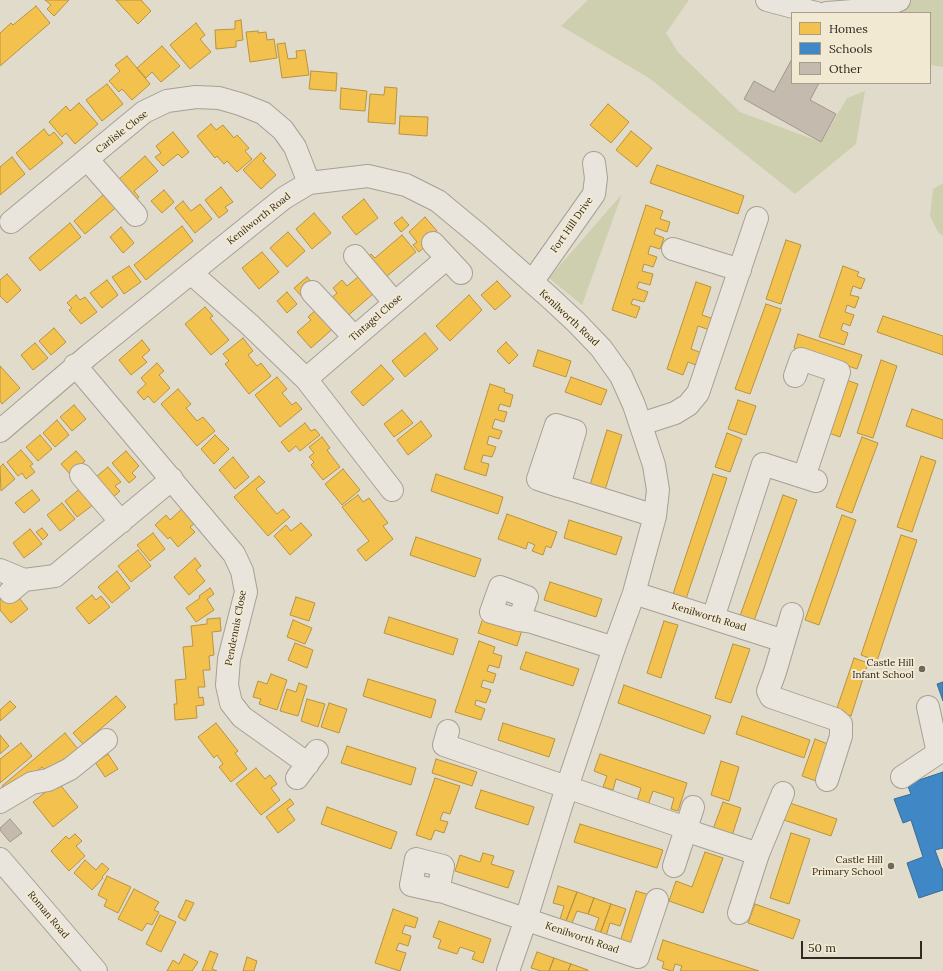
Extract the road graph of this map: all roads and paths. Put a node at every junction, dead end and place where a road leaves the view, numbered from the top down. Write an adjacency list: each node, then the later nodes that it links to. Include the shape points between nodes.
1 (767, 0): 4 (street)
2 (899, 0): 3 (street)
3 (867, 11): 5 (street)
4 (814, 12)
5 (842, 12)
6 (87, 159): 8 (street, Carlisle Close, via 144,112 167,101 196,97 219,98 263,113 283,130 295,147); 9 (street); 11 (street, Carlisle Close)
7 (594, 163): 17 (street, Fort Hill Drive, via 594,194)
8 (309, 183): 16 (street, Kenilworth Road, via 284,198); 17 (street, Kenilworth Road, via 368,176 406,185 438,201)
9 (135, 215)
10 (758, 218): 15 (street)
11 (10, 223)
12 (673, 249): 15 (street)
13 (355, 256): 19 (street)
14 (447, 258): 19 (street, Tintagel Close)
15 (740, 270): 24 (street, via 698,394 688,405 675,413)
16 (191, 273): 21 (street, Kenilworth Road); 23 (street)
17 (532, 282): 24 (street, Kenilworth Road, via 601,348 621,376)
18 (312, 292): 20 (street)
19 (394, 302): 20 (street, Tintagel Close)
20 (354, 337): 23 (street, Tintagel Close)
21 (75, 366): 25 (street, Kenilworth Road); 27 (street, Pendennis Close)
22 (795, 376): 35 (street, via 801,359 839,372 810,479 763,464)
23 (306, 379): 28 (street)
24 (641, 424): 30 (street, Kenilworth Road, via 654,465 658,490)
25 (0, 431)
26 (81, 475): 31 (street)
27 (172, 479): 31 (street); 43 (street, Pendennis Close, via 227,544 242,571 246,592 229,659 227,685 231,703 242,717)
28 (394, 483)
29 (567, 488): 30 (street)
30 (655, 516): 33 (street, Kenilworth Road)
31 (121, 522): 32 (street, via 56,577 17,586)
32 (0, 570)
33 (634, 594): 35 (street, Kenilworth Road); 38 (street, Kenilworth Road)
34 (792, 614): 37 (street)
35 (713, 618): 37 (street, Kenilworth Road)
36 (526, 621): 38 (street)
37 (784, 641): 45 (street, via 768,691 772,697 835,719 840,724 842,736)
38 (614, 648): 46 (street, Kenilworth Road)
39 (928, 706): 42 (street)
40 (448, 731): 46 (street, via 444,745)
41 (106, 740): 48 (street, via 70,769 48,780 32,783)
42 (940, 755): 44 (street)
43 (307, 764)
44 (902, 777)
45 (827, 780)
46 (567, 787): 50 (street); 57 (street, Kenilworth Road)
47 (783, 793): 51 (street)
48 (0, 802)
49 (692, 806): 50 (street)
50 (686, 828): 51 (street); 53 (street)
51 (758, 854): 56 (street)
52 (0, 859): 58 (street, Roman Road)
53 (674, 866)
54 (441, 891): 57 (street, Kenilworth Road)
55 (657, 900): 57 (street, Kenilworth Road, via 638,957)
56 (740, 913)
57 (526, 919): 59 (street, Kenilworth Road)
58 (96, 971)
59 (508, 971)

